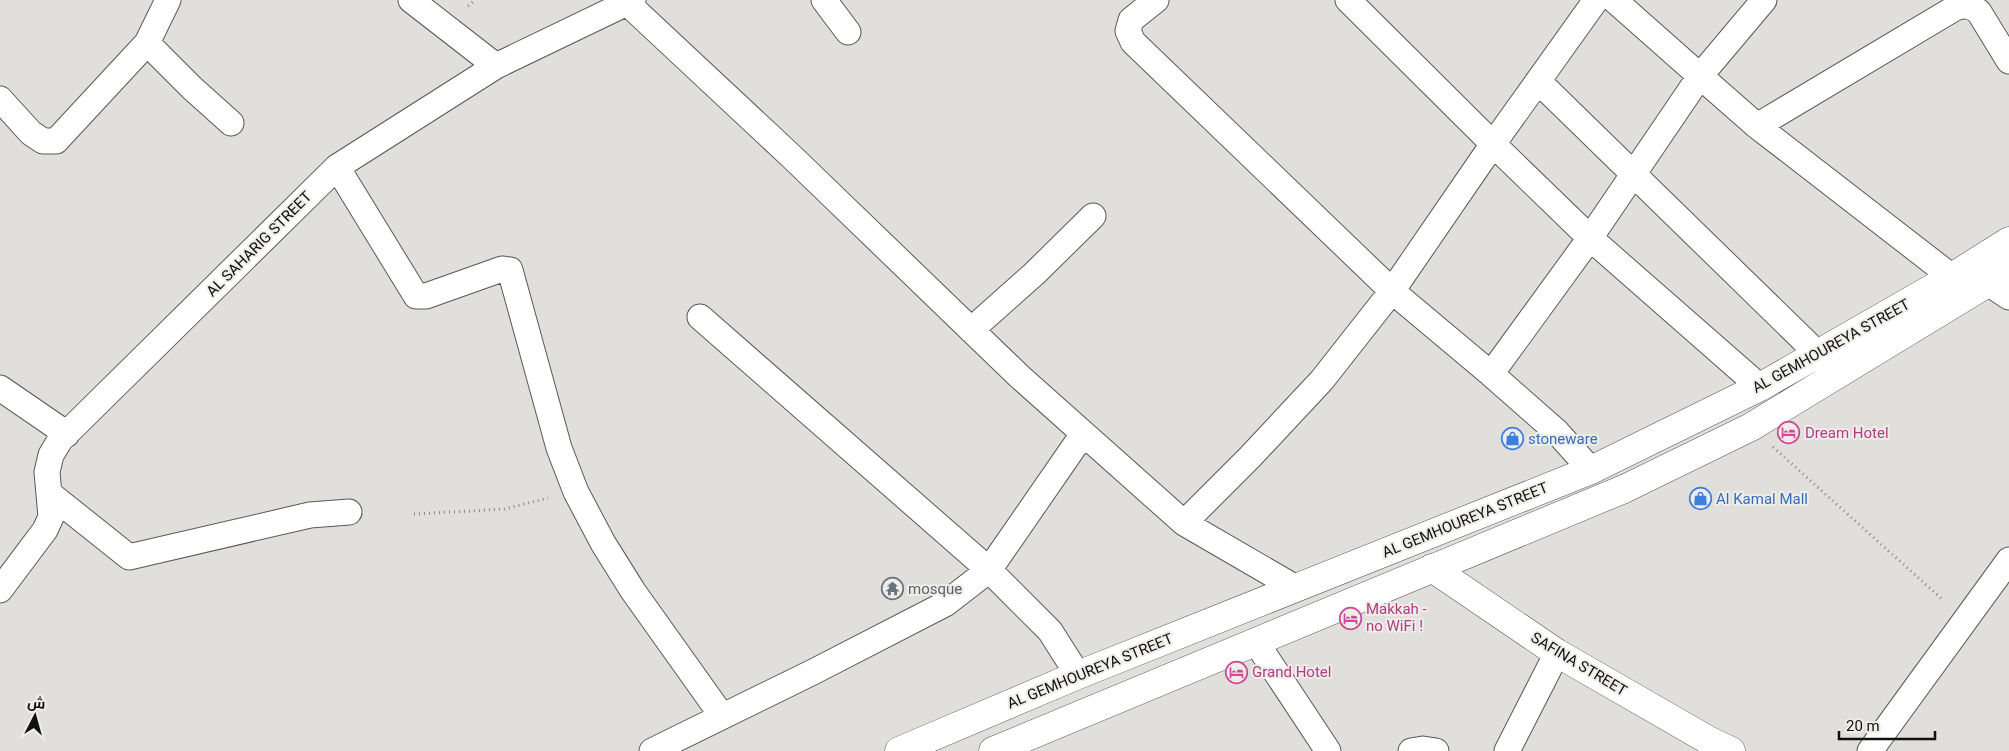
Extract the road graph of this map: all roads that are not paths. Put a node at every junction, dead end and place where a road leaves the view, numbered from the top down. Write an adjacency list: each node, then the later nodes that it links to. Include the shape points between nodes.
1 (168, 0): 11 (street)
2 (411, 0): 13 (street)
3 (824, 0): 10 (street)
4 (1156, 0): 27 (street, via 1131,20 1128,31 1133,42)
5 (1348, 0): 19 (street)
6 (1596, 0): 15 (street)
7 (1614, 0): 14 (street)
8 (1764, 0): 14 (street)
9 (628, 1): 13 (street, AL SAHARIG STREET); 29 (street)
10 (848, 32)
11 (147, 43): 16 (street, via 56,141 43,141 31,133); 17 (street)
12 (2009, 61): 18 (street, via 1979,12 1972,6 1954,8)
13 (496, 66): 20 (street, AL SAHARIG STREET)
14 (1700, 76): 18 (street); 21 (street)
15 (1538, 81): 19 (street); 21 (street)
16 (0, 99)
17 (231, 123)
18 (1757, 126): 25 (street)
19 (1493, 144): 23 (street); 27 (street)
20 (337, 167): 34 (street, AL SAHARIG STREET); 48 (street, via 416,296 426,296 502,269 510,270 559,448 576,492 633,590)
21 (1634, 174): 23 (street); 30 (street)
22 (1093, 216): 29 (street)
23 (1590, 238): 31 (street); 33 (street)
24 (2009, 241): 25 (main road, AL GEMHOUREYA STREET)
25 (1952, 277): 30 (main road, AL GEMHOUREYA STREET)
26 (2002, 284): 41 (main road, AL GEMHOUREYA STREET, via 1751,426 1624,488)
27 (1392, 291): 31 (street); 39 (street, via 1322,380)
28 (700, 317): 42 (street)
29 (971, 330): 35 (street)
30 (1819, 355): 33 (main road, AL GEMHOUREYA STREET)
31 (1491, 374): 36 (street, via 1557,432)
32 (0, 388): 34 (street)
33 (1760, 388): 36 (main road, AL GEMHOUREYA STREET)
34 (67, 434): 37 (street, AL SAHARIG STREET, via 51,455 47,472)
35 (1083, 434): 39 (street); 42 (street)
36 (1591, 470): 43 (main road, AL GEMHOUREYA STREET)
37 (50, 494): 38 (street, via 129,557 310,515); 44 (street, AL SAHARIG STREET, via 51,516 45,530)
38 (349, 512)
39 (1184, 524): 43 (street)
40 (2009, 560): 57 (street)
41 (1432, 568): 45 (main road, AL GEMHOUREYA STREET); 46 (main road, SAFINA STREET)
42 (990, 570): 47 (street, via 1050,631); 48 (street, via 944,604)
43 (1296, 588): 47 (main road, AL GEMHOUREYA STREET)
44 (0, 590)
45 (1256, 642): 52 (main road, AL GEMHOUREYA STREET); 53 (street)
46 (1557, 653): 49 (main road, SAFINA STREET); 56 (street)
47 (1078, 675): 51 (main road, AL GEMHOUREYA STREET)
48 (722, 716): 50 (street)
49 (1714, 747)
50 (652, 751)
51 (899, 751)
52 (993, 751)
53 (1328, 751)
54 (1411, 751): 55 (street)
55 (1436, 751)
56 (1507, 751)
57 (1870, 751)

